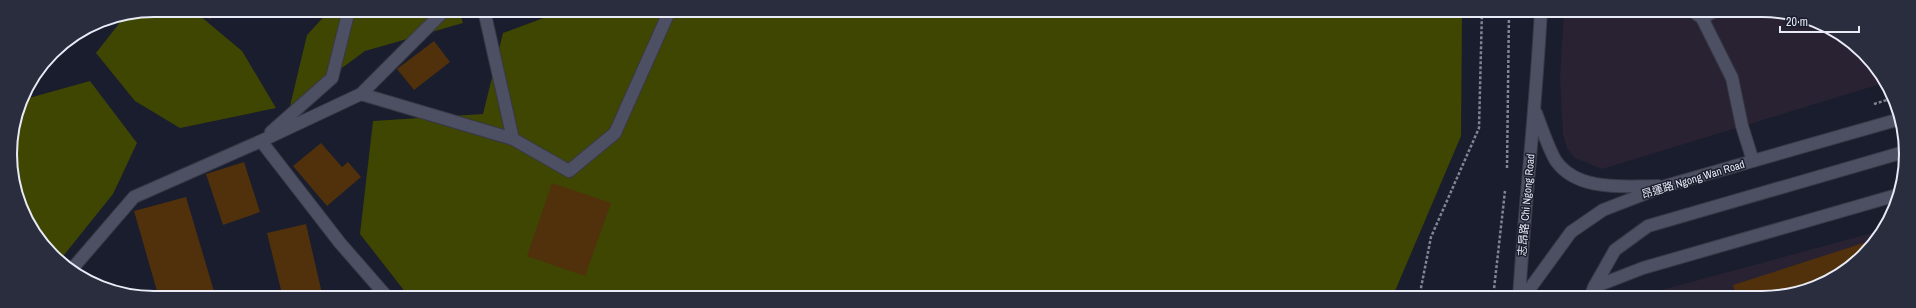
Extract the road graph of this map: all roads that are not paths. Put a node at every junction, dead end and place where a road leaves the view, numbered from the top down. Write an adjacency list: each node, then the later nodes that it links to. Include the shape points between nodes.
1 (347, 17): 11 (street, via 332,78)
2 (438, 17): 7 (street)
3 (486, 17): 10 (street)
4 (667, 17): 10 (street, via 615,133 569,171)
5 (1541, 17): 8 (street, 志昂路 Chi Ngong Road)
6 (1702, 18): 13 (street, via 1732,78 1742,126)
7 (361, 94): 10 (street); 11 (street)
8 (1535, 112): 14 (street, 志昂路 Chi Ngong Road, via 1556,161 1574,178 1608,186); 18 (street, 志昂路 Chi Ngong Road)
9 (1894, 121): 13 (street, 昂運路 Ngong Wan Road)
10 (513, 138)
11 (261, 141): 16 (street, via 134,197); 17 (street, via 340,243)
12 (1899, 153): 20 (street, via 1648,226 1615,250)
13 (1753, 161): 14 (street, 昂運路 Ngong Wan Road)
14 (1665, 186): 19 (street, 昂運路 Ngong Wan Road, via 1603,210 1571,232)
15 (1892, 196): 21 (street, via 1643,268)
16 (75, 266)
17 (382, 291)
18 (1519, 291)
19 (1528, 291)
20 (1593, 291)
21 (1594, 291)

